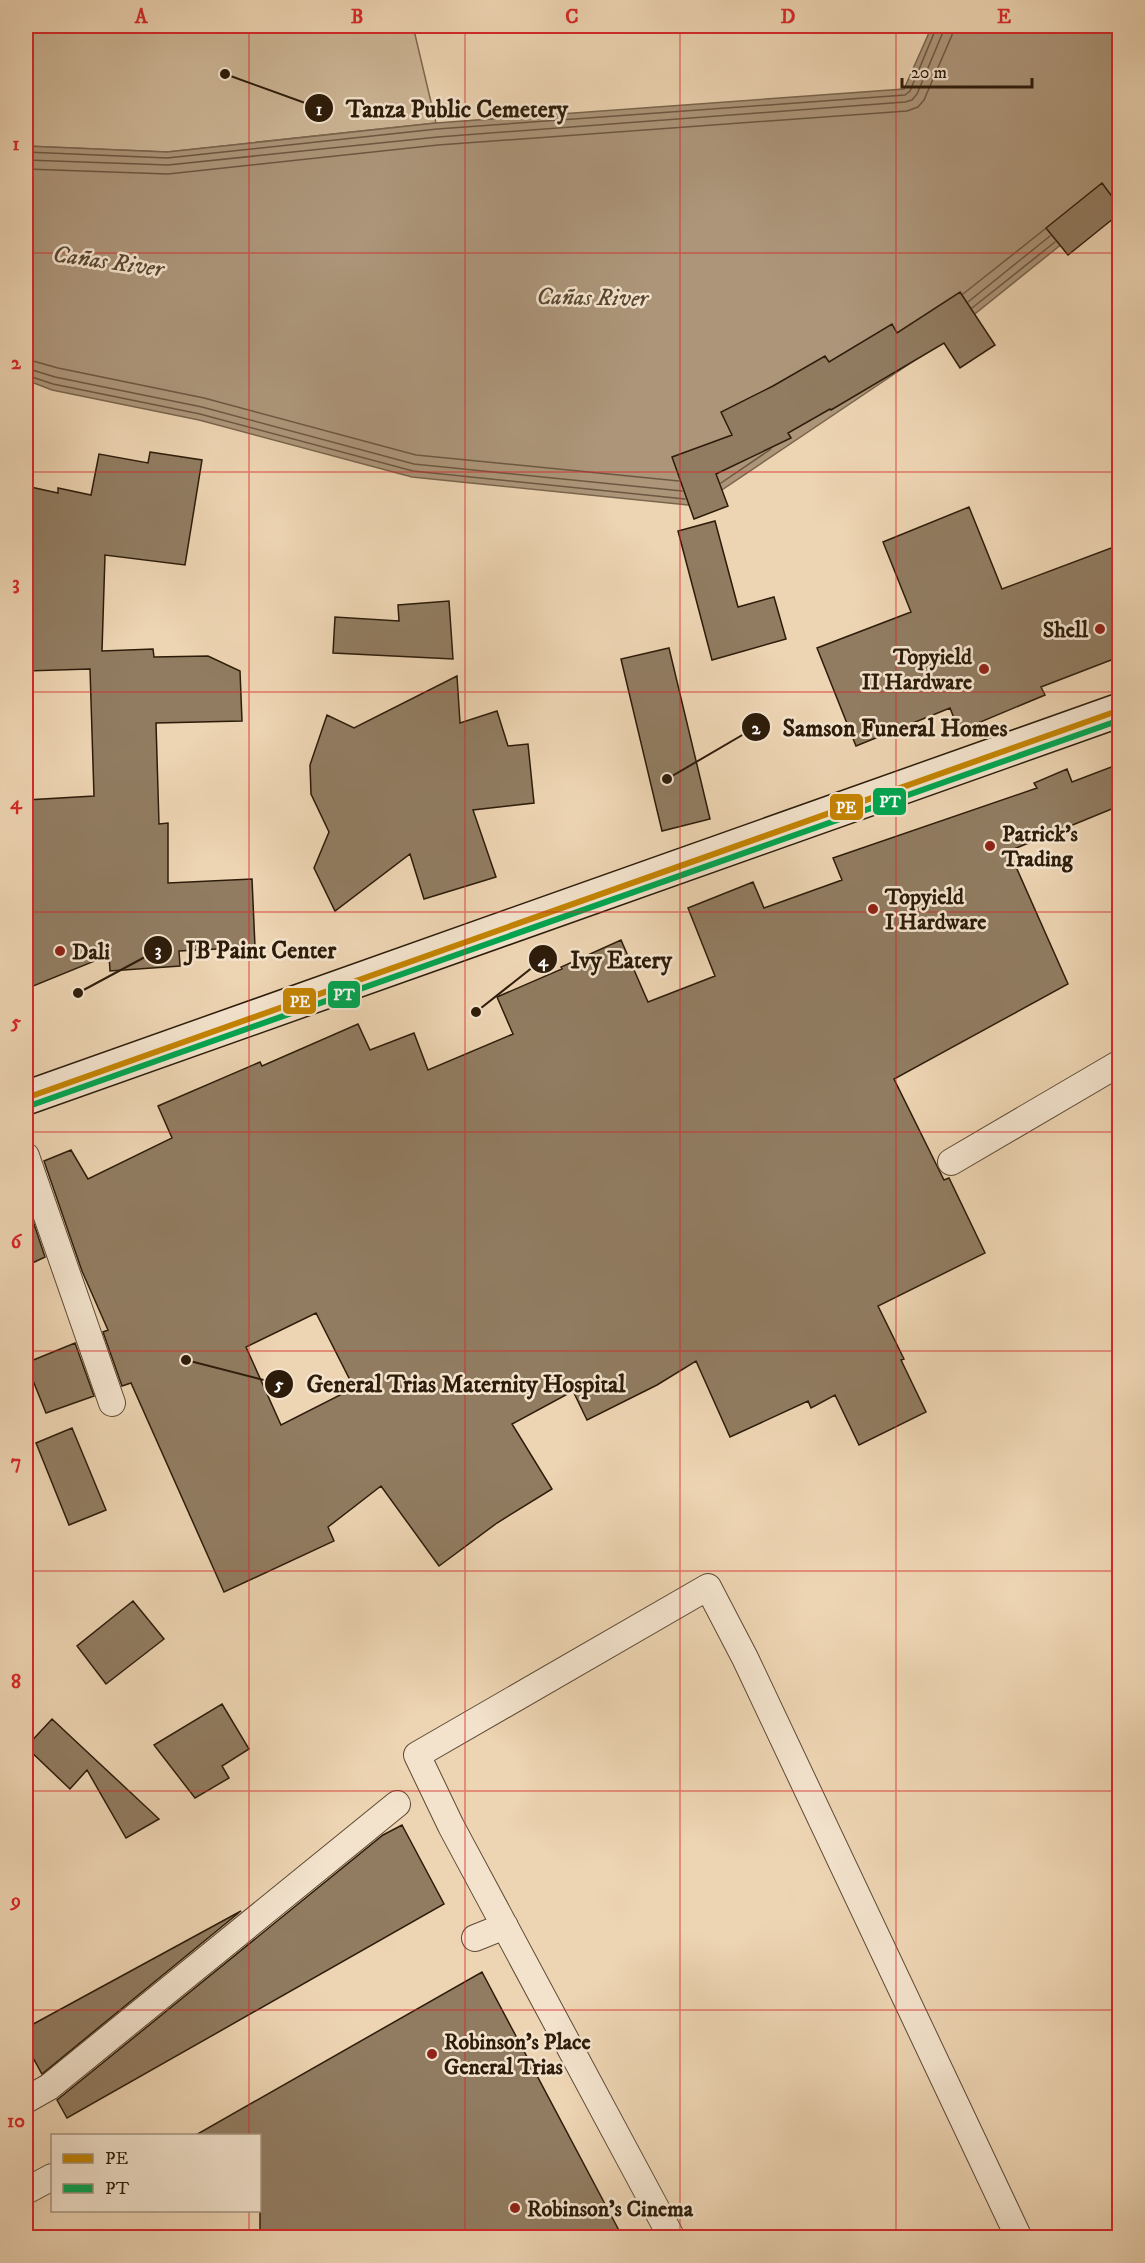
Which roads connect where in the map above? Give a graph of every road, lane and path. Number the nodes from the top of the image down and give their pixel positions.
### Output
1 (1119, 710) edge
2 (1119, 1063) edge
3 (26, 1098) edge
4 (26, 1156) edge
5 (951, 1162) dead end
6 (112, 1403) dead end
7 (397, 1804) dead end
8 (505, 1926) junction
9 (475, 1938) dead end
10 (26, 2100) edge
11 (51, 2178) edge
12 (26, 2191) edge
13 (672, 2238) edge
14 (1019, 2238) edge

1 - 3 main road
2 - 5 lane
4 - 6 lane
7 - 10 lane
8 - 9 lane
8 - 13 lane
8 - 14 lane
11 - 12 lane

